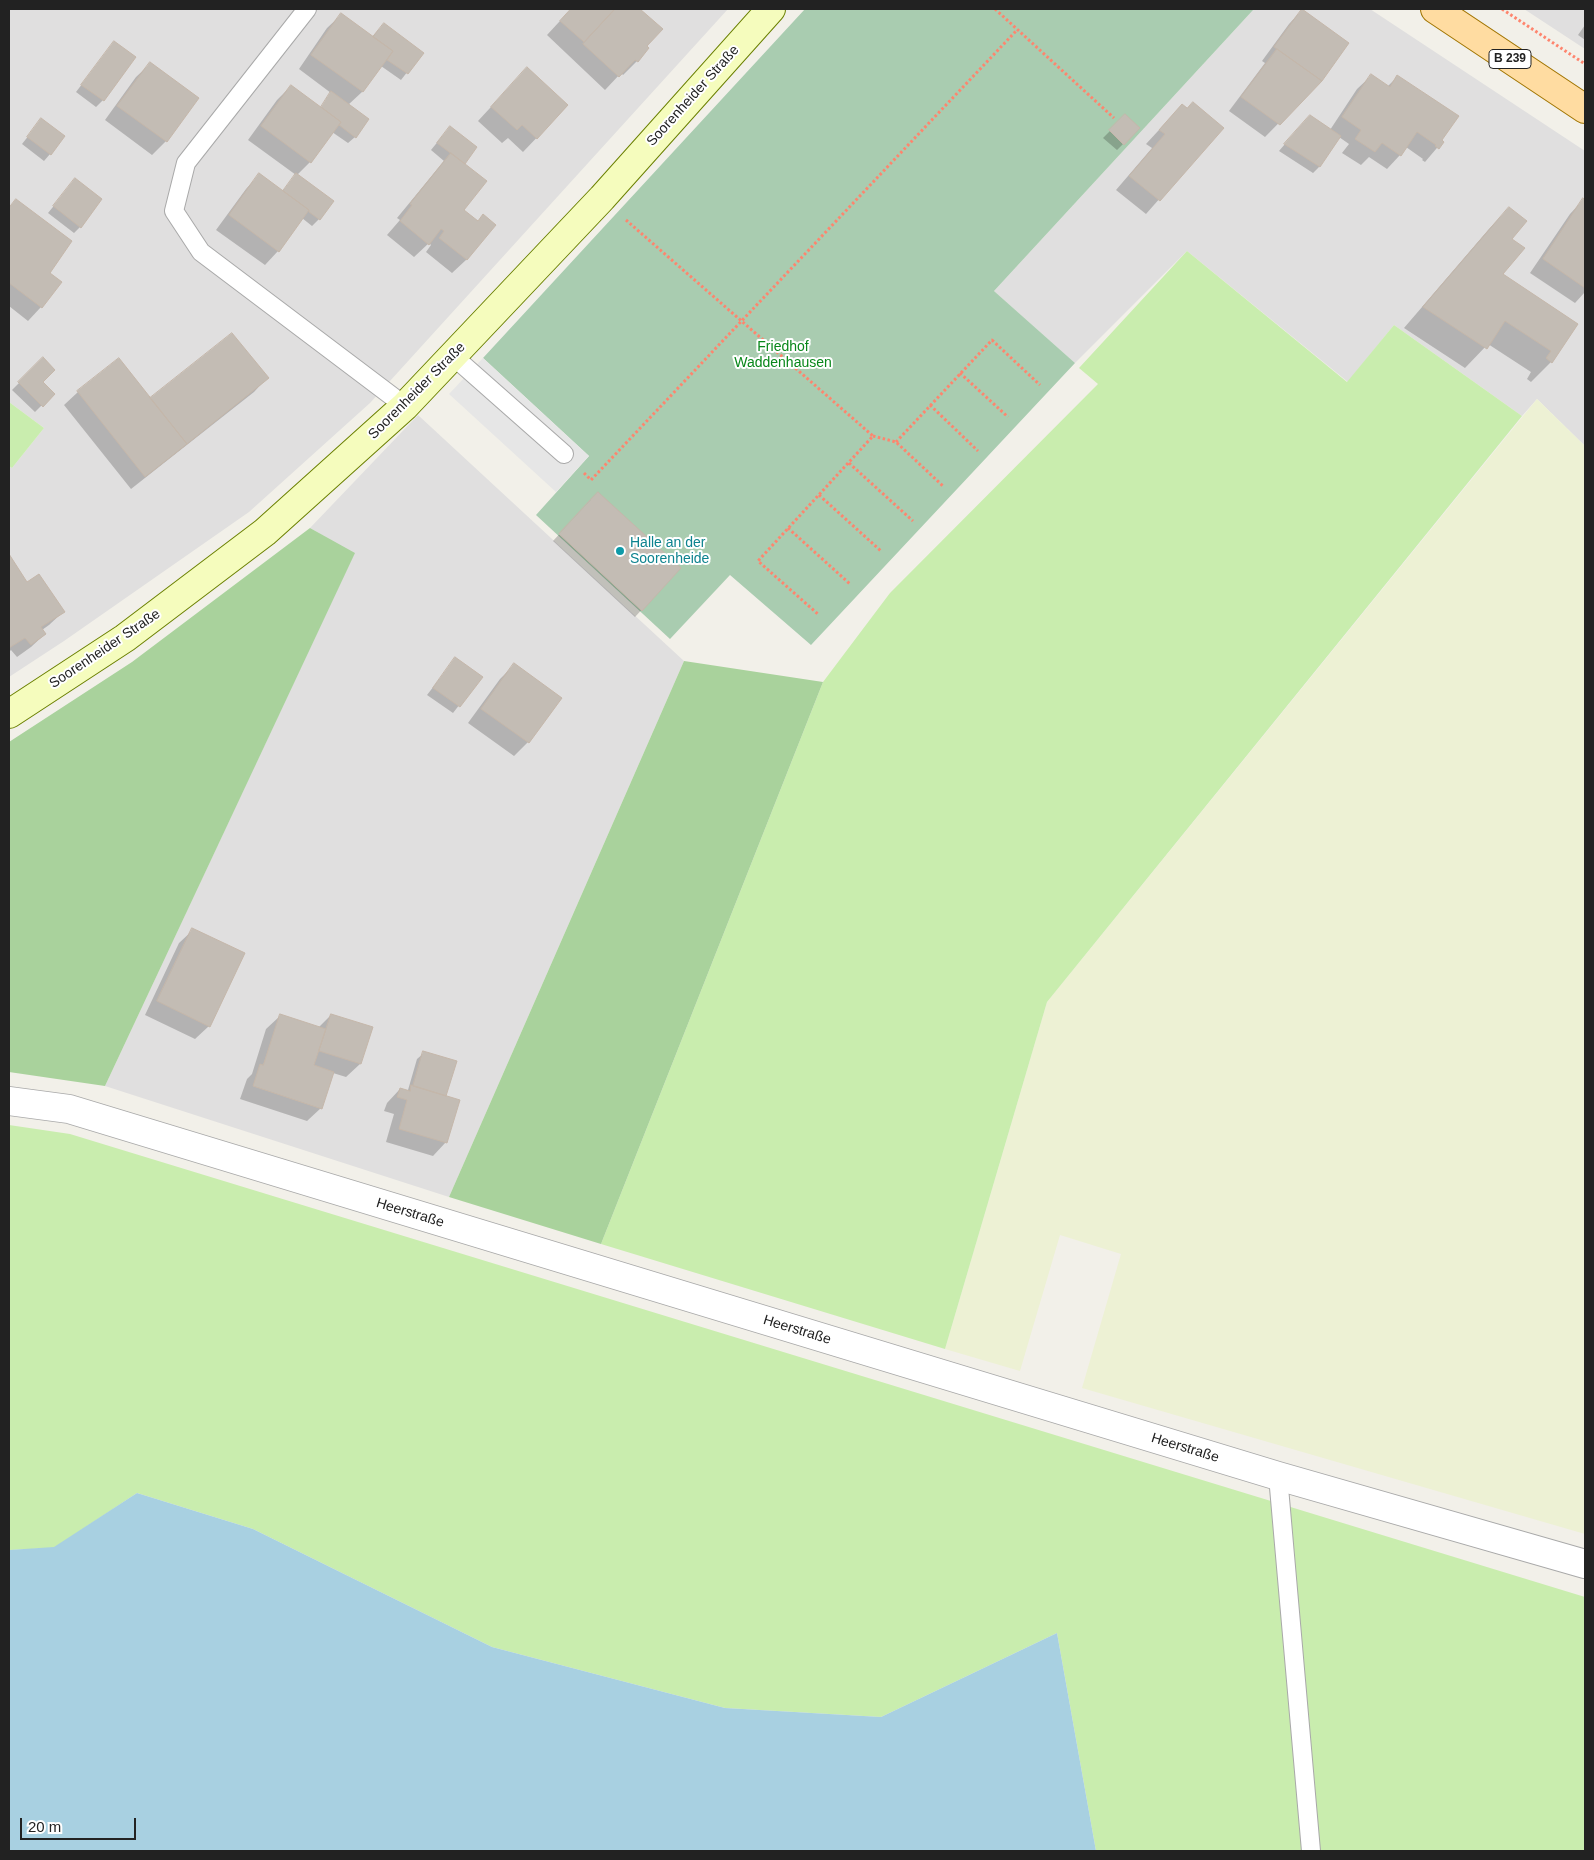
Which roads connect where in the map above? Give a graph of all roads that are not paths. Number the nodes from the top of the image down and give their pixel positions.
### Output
1 (307, 9) edge
2 (771, 9) edge
3 (1434, 9) edge
4 (1585, 108) edge
5 (453, 356) junction
6 (405, 406) junction
7 (564, 454) road end
8 (9, 714) edge
9 (9, 1101) edge
10 (1278, 1476) junction
11 (1585, 1564) edge
12 (1311, 1851) edge

1 - 6 lane
2 - 5 main road, Soorenheider Straße
3 - 4 main road, B 239
5 - 6 main road, Soorenheider Straße
5 - 7 lane
6 - 8 main road, Soorenheider Straße
9 - 10 street, Heerstraße
10 - 11 street, Heerstraße
10 - 12 lane

